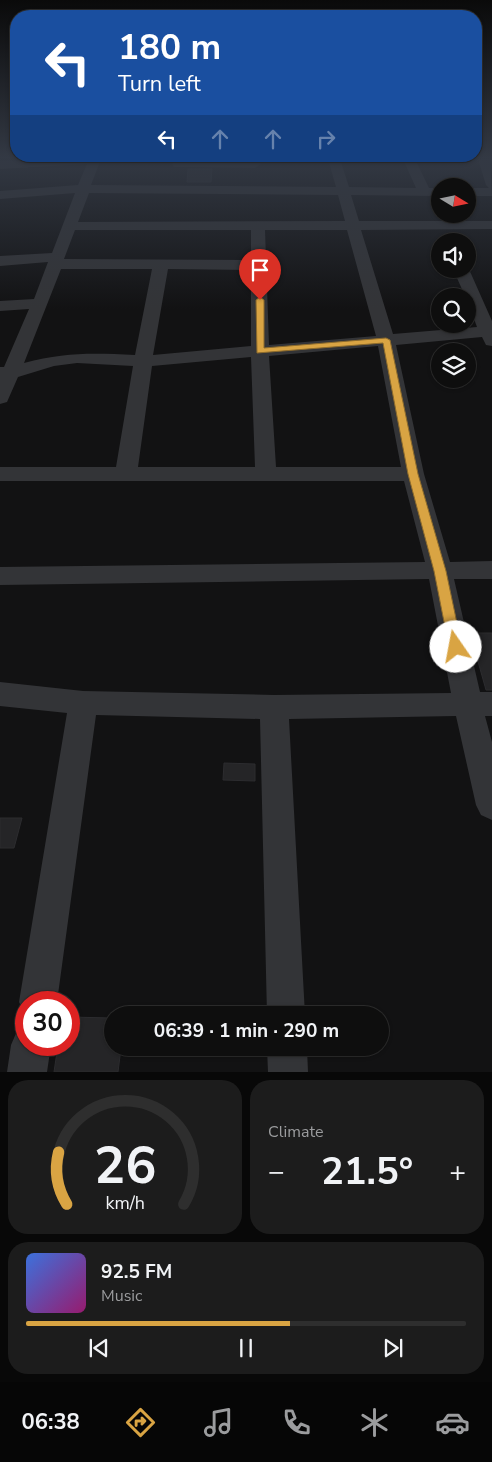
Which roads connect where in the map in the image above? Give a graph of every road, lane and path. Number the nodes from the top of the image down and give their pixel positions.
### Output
1 (76, 209) edge
2 (170, 209) edge
3 (348, 209) edge
4 (70, 226) junction
5 (166, 226) junction
6 (258, 226) junction
7 (353, 226) junction
8 (443, 226) junction
9 (492, 226) edge
10 (446, 233) edge
11 (56, 260) junction
12 (0, 261) edge
13 (161, 264) junction
14 (260, 265) junction
15 (466, 278) edge
16 (40, 303) junction
17 (0, 306) edge
18 (491, 335) edge
19 (386, 340) junction
20 (260, 351) junction
21 (143, 361) junction
22 (5, 373) edge
23 (0, 398) edge
24 (0, 474) edge
25 (413, 474) junction
26 (126, 475) junction
27 (266, 475) junction
28 (492, 570) edge
29 (440, 571) junction
30 (0, 576) edge
31 (0, 694) edge
32 (83, 703) junction
33 (480, 704) edge
34 (274, 707) junction
35 (492, 805) edge
36 (40, 991) edge
37 (286, 1006) edge
38 (29, 1056) edge
39 (287, 1056) edge
40 (27, 1072) edge
41 (288, 1072) edge

1 - 4 street
2 - 5 street
3 - 7 street
4 - 5 street
4 - 11 street
5 - 6 street
6 - 7 street
6 - 14 street
7 - 8 street
7 - 19 street
8 - 9 street
8 - 10 street
11 - 12 street
11 - 13 street
11 - 16 street
13 - 14 street
13 - 21 street
14 - 20 street
15 - 18 street
16 - 17 street
16 - 22 street
18 - 19 street
19 - 20 street
19 - 25 street
20 - 21 street
20 - 27 street
21 - 22 street
21 - 26 street
22 - 23 street
24 - 26 street
25 - 27 street
25 - 29 street
26 - 27 street
28 - 29 street
29 - 30 street
29 - 33 street
31 - 32 street
32 - 34 street
32 - 36 street
33 - 34 street
33 - 35 street
34 - 37 street
38 - 40 street
39 - 41 street

